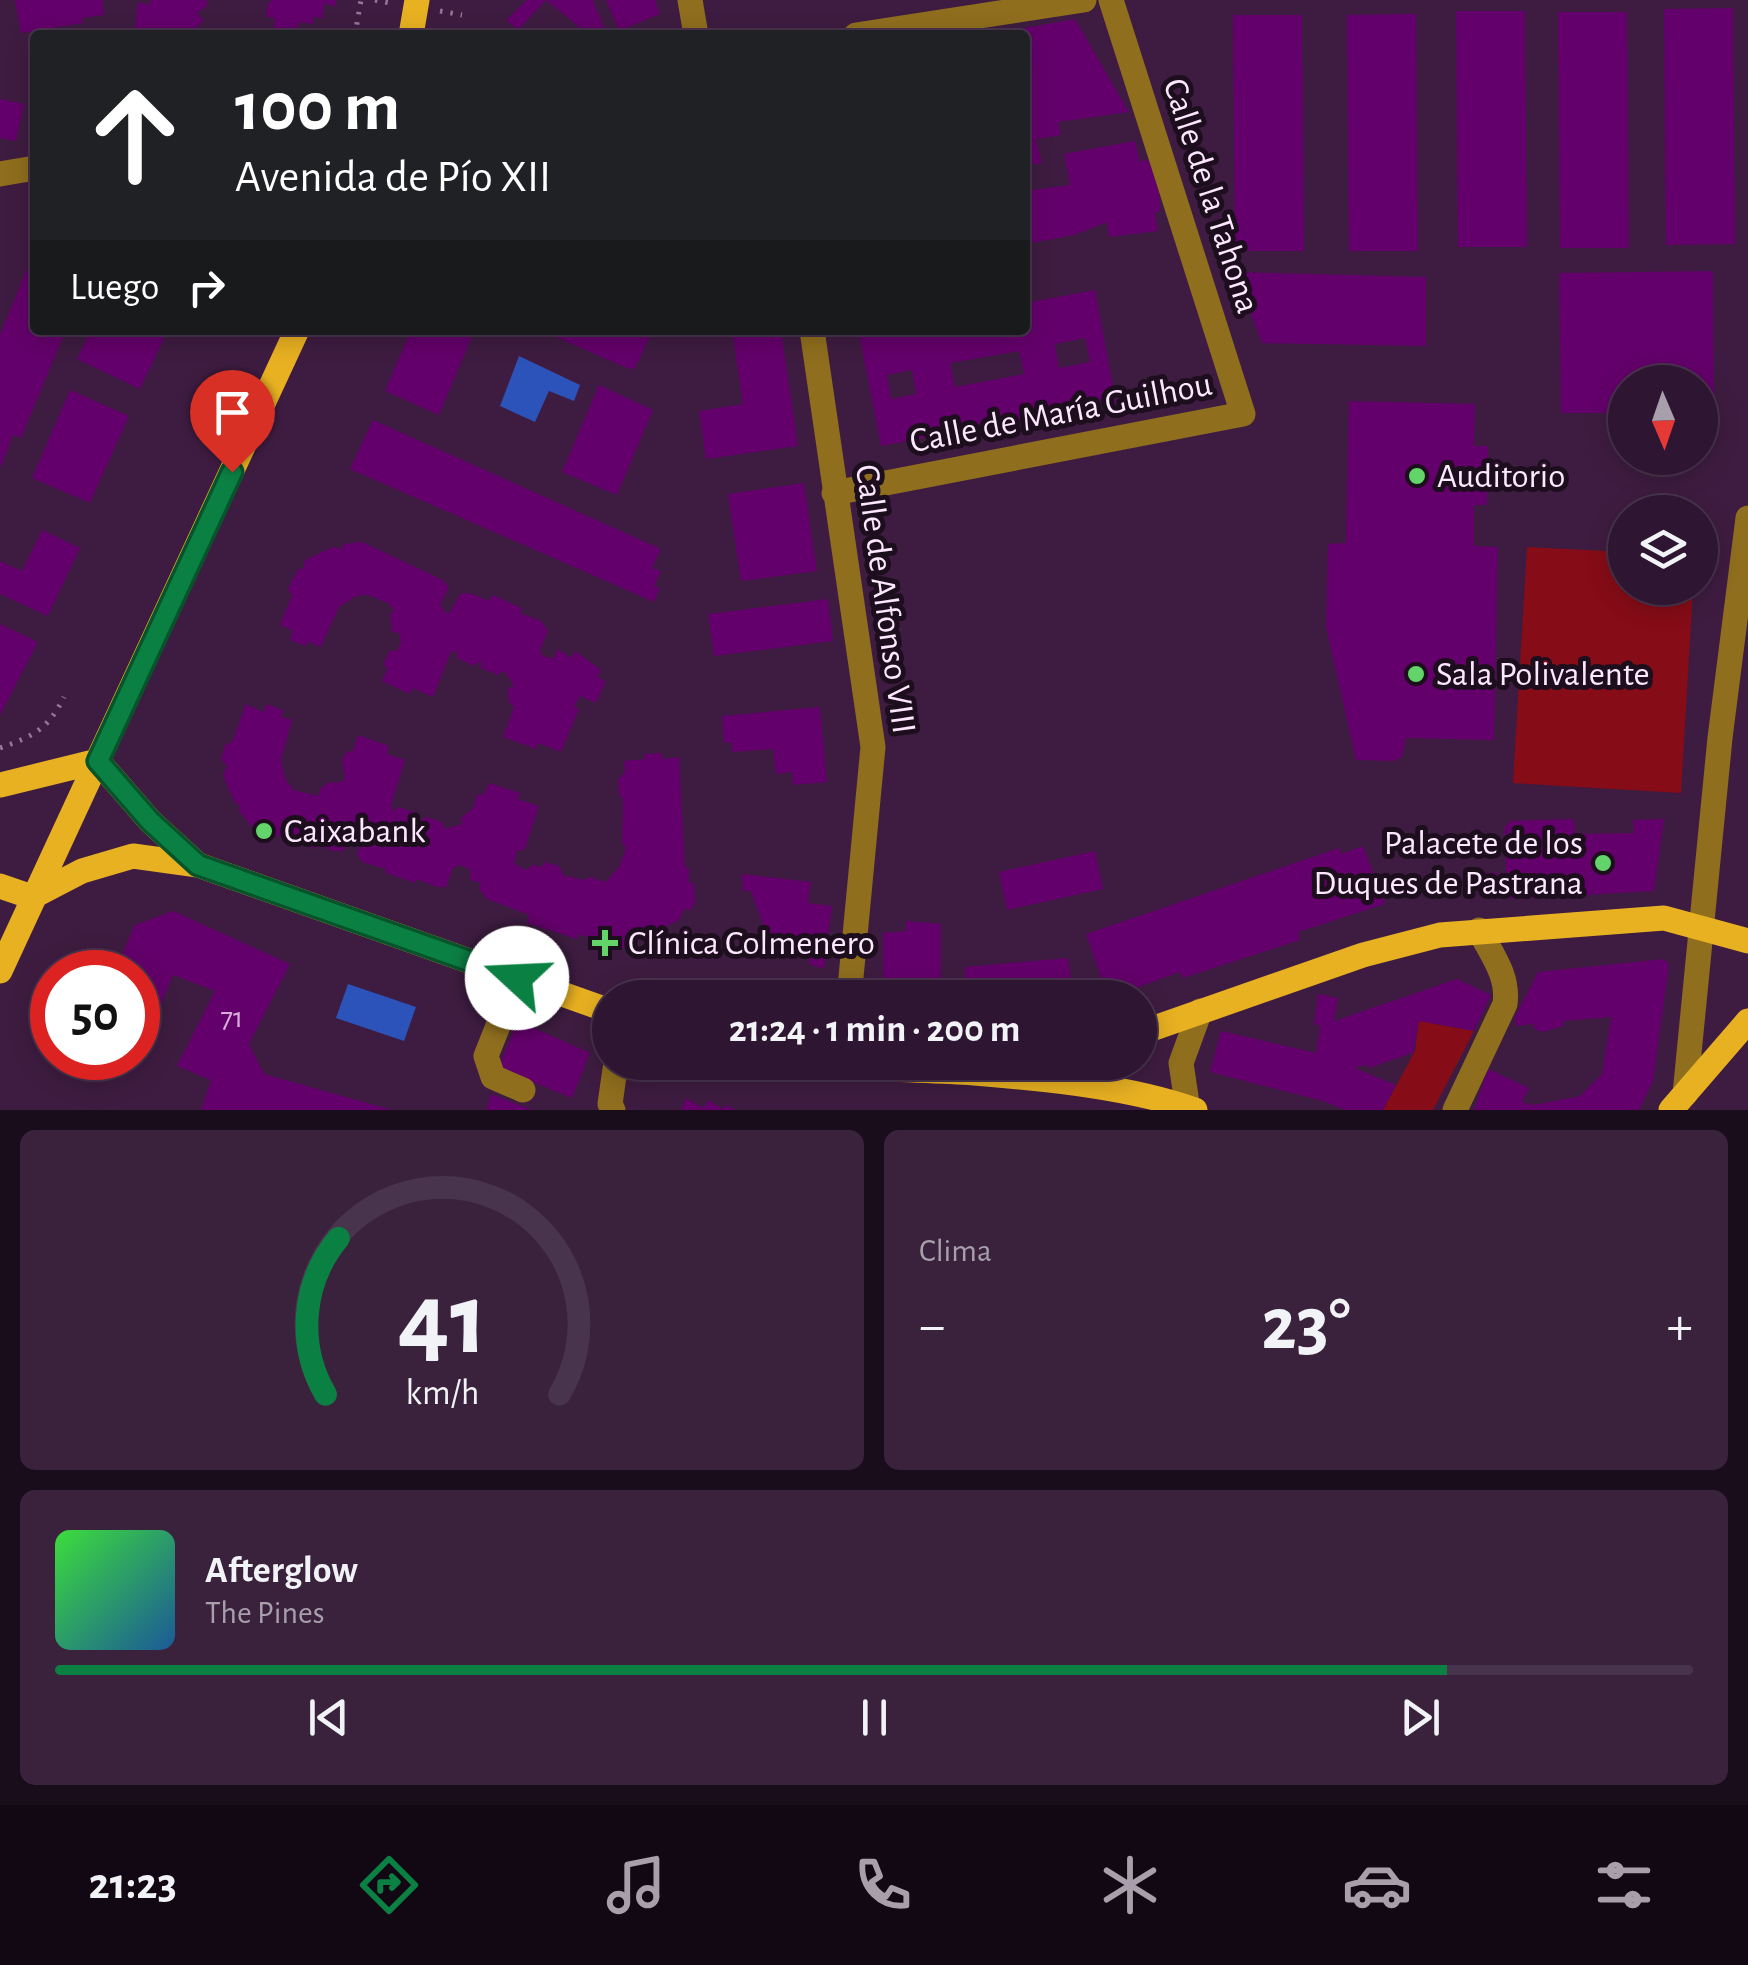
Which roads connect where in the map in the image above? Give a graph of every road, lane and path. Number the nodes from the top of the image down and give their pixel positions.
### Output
1 (361, 0) edge
2 (417, 0) edge
3 (690, 0) edge
4 (1084, 0) edge
5 (1111, 0) edge
6 (356, 30) edge
7 (412, 30) edge
8 (695, 30) edge
9 (889, 30) edge
10 (30, 169) edge
11 (0, 174) edge
12 (296, 335) edge
13 (813, 335) edge
14 (1243, 414) joint
15 (834, 493) junction
16 (1748, 518) edge
17 (1740, 641) edge
18 (64, 697) dead end
19 (0, 748) edge
20 (98, 761) junction
21 (0, 785) edge
22 (150, 821) junction
23 (133, 856) junction
24 (198, 865) junction
25 (0, 886) edge
26 (32, 897) junction
27 (1700, 926) junction
28 (1480, 930) junction
29 (1748, 941) edge
30 (0, 971) edge
31 (517, 978) junction
32 (851, 980) edge
33 (592, 1004) edge
34 (1200, 1011) junction
35 (1748, 1021) edge
36 (1157, 1027) edge
37 (614, 1080) edge
38 (1031, 1080) edge
39 (523, 1090) dead end
40 (1678, 1102) edge
41 (1190, 1109) edge
42 (612, 1110) edge
43 (1455, 1110) edge

1 - 6 path
2 - 7 main road
3 - 8 street
4 - 9 street
5 - 14 street, Calle de la Tahona
10 - 11 street
12 - 20 main road
13 - 15 street, Calle de Alfonso VIII
14 - 15 street, Calle de María Guilhou
15 - 32 street, Calle de Alfonso VIII
16 - 17 street
17 - 27 street
18 - 19 path
20 - 21 main road
20 - 22 main road
20 - 26 main road
22 - 23 main road
22 - 24 main road
23 - 24 main road
23 - 26 main road
24 - 31 main road
25 - 26 main road
26 - 30 main road
27 - 28 main road
27 - 29 main road
27 - 40 street
28 - 34 main road
28 - 43 street
31 - 33 main road
31 - 39 street
34 - 36 main road
34 - 41 street
35 - 40 main road
37 - 42 street
38 - 41 main road

